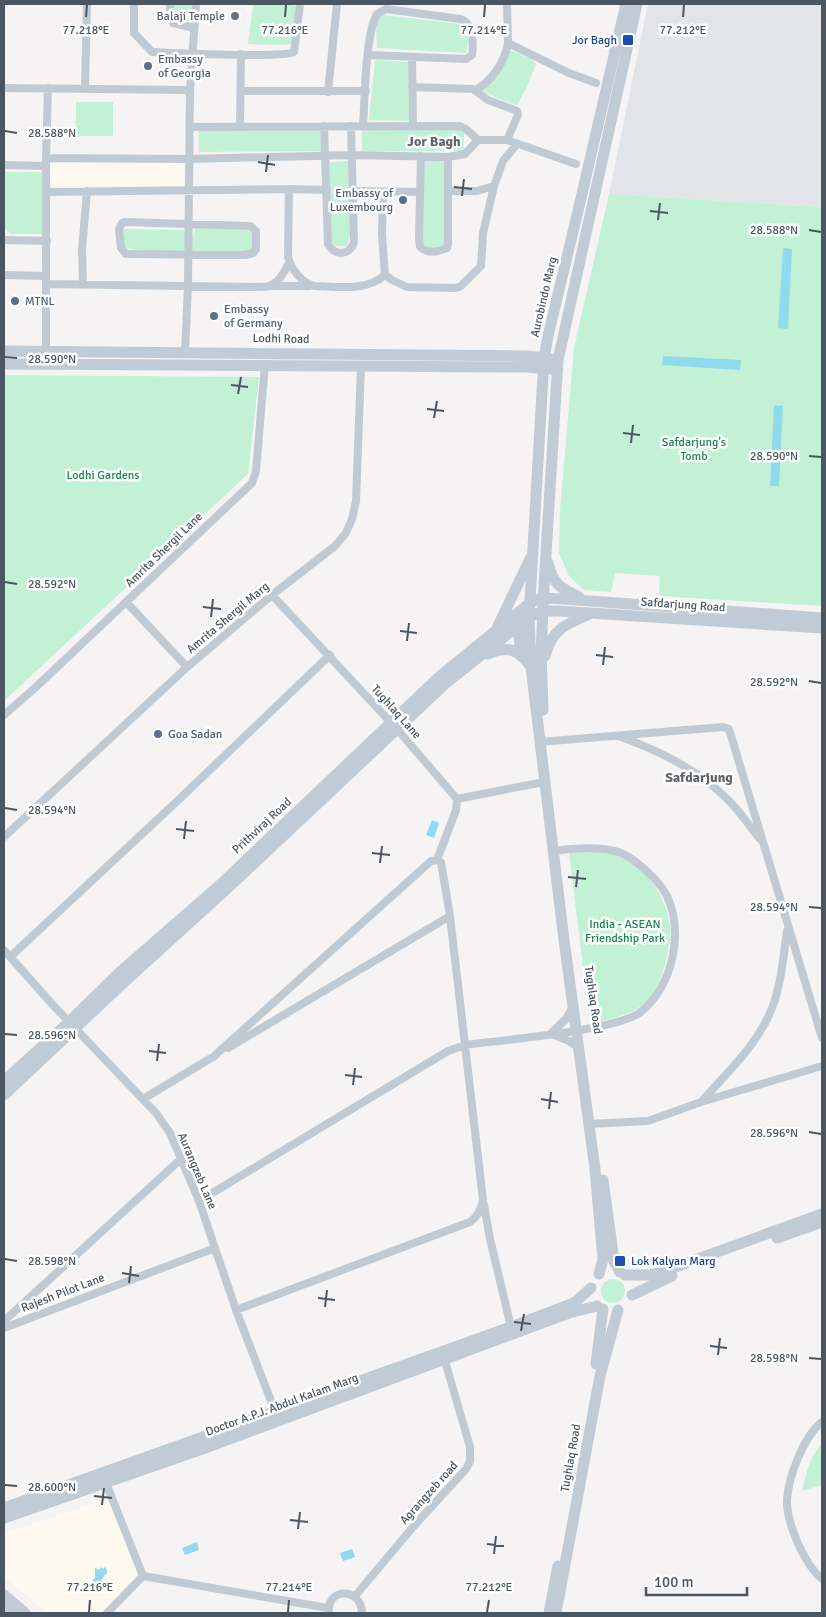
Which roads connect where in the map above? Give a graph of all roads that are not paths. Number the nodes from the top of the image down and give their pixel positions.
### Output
1 (87, 4) edge
2 (134, 4) edge
3 (170, 4) edge
4 (196, 4) edge
5 (300, 4) edge
6 (337, 4) edge
7 (422, 4) edge
8 (507, 4) edge
9 (627, 8) edge
10 (649, 8) dead end
11 (421, 14) junction
12 (194, 28) junction
13 (508, 43) junction
14 (192, 53) junction
15 (241, 54) junction
16 (369, 55) junction
17 (412, 57) junction
18 (596, 83) dead end
19 (412, 87) junction
20 (4, 88) edge
21 (48, 88) junction
22 (85, 88) junction
23 (190, 90) junction
24 (476, 90) junction
25 (241, 91) junction
26 (328, 92) junction
27 (366, 92) junction
28 (190, 126) junction
29 (240, 126) junction
30 (324, 126) junction
31 (351, 126) junction
32 (363, 126) junction
33 (414, 126) junction
34 (478, 140) junction
35 (507, 140) junction
36 (517, 144) junction
37 (351, 155) junction
38 (325, 156) junction
39 (421, 156) junction
40 (448, 157) junction
41 (189, 159) junction
42 (46, 162) junction
43 (576, 164) dead end
44 (4, 165) edge
45 (494, 186) junction
46 (289, 189) junction
47 (188, 190) junction
48 (326, 190) junction
49 (352, 191) junction
50 (448, 191) junction
51 (47, 192) junction
52 (86, 192) junction
53 (383, 192) junction
54 (420, 192) junction
55 (566, 209) dead end
56 (578, 211) junction
57 (189, 225) junction
58 (4, 240) edge
59 (46, 241) junction
60 (188, 255) junction
61 (289, 264) junction
62 (4, 275) edge
63 (386, 275) junction
64 (46, 280) junction
65 (83, 284) junction
66 (188, 286) junction
67 (271, 286) junction
68 (312, 286) junction
69 (4, 351) edge
70 (46, 351) junction
71 (185, 352) junction
72 (544, 363) junction
73 (4, 364) edge
74 (265, 364) junction
75 (557, 365) junction
76 (361, 366) junction
77 (532, 552) junction
78 (546, 557) junction
79 (272, 595) junction
80 (544, 598) junction
81 (587, 600) junction
82 (126, 602) junction
83 (531, 602) junction
84 (543, 611) junction
85 (656, 611) junction
86 (592, 613) junction
87 (529, 617) junction
88 (822, 618) edge
89 (518, 626) junction
90 (822, 628) edge
91 (496, 629) junction
92 (330, 655) junction
93 (521, 656) junction
94 (480, 657) junction
95 (187, 667) junction
96 (536, 667) junction
97 (4, 715) edge
98 (395, 726) junction
99 (618, 736) junction
100 (542, 741) junction
101 (544, 782) junction
102 (457, 799) junction
103 (4, 838) edge
104 (763, 842) junction
105 (556, 851) junction
106 (438, 860) junction
107 (450, 916) junction
108 (788, 926) junction
109 (4, 950) edge
110 (10, 957) junction
111 (573, 1007) junction
112 (72, 1026) junction
113 (580, 1029) junction
114 (550, 1034) junction
115 (822, 1038) edge
116 (465, 1045) junction
117 (579, 1048) junction
118 (213, 1057) junction
119 (822, 1066) edge
120 (4, 1081) edge
121 (4, 1095) edge
122 (143, 1099) junction
123 (701, 1102) junction
124 (593, 1124) junction
125 (181, 1159) junction
126 (483, 1200) junction
127 (199, 1201) junction
128 (822, 1214) edge
129 (822, 1222) edge
130 (215, 1248) junction
131 (599, 1274) junction
132 (622, 1274) junction
133 (591, 1288) junction
134 (632, 1295) junction
135 (600, 1308) junction
136 (236, 1310) junction
137 (568, 1310) junction
138 (618, 1310) junction
139 (4, 1322) edge
140 (511, 1327) junction
141 (4, 1328) edge
142 (445, 1361) junction
143 (277, 1416) junction
144 (822, 1422) edge
145 (106, 1483) junction
146 (4, 1508) edge
147 (4, 1518) edge
148 (143, 1576) junction
149 (822, 1579) edge
150 (4, 1596) edge
151 (355, 1596) junction
152 (4, 1606) edge
153 (328, 1610) edge
154 (12, 1613) edge
155 (25, 1613) edge
156 (107, 1613) edge
157 (362, 1613) edge
158 (549, 1613) edge
159 (556, 1613) edge

1 - 22 street
2 - 14 street
3 - 12 street
4 - 12 street
5 - 15 street
6 - 26 street
7 - 11 street
8 - 13 street
9 - 10 main road
9 - 56 main road, Aurobindo Marg
9 - 75 main road
11 - 16 street
11 - 17 street
12 - 14 street
13 - 18 street
13 - 24 street
14 - 15 street
14 - 23 street
15 - 25 street
16 - 17 street
16 - 27 street
17 - 19 street
19 - 24 street
19 - 33 street
20 - 21 street
21 - 22 street
21 - 42 street
22 - 23 street
23 - 28 street
24 - 35 street
25 - 26 street
25 - 29 street
26 - 27 street
27 - 32 street
28 - 29 street
28 - 41 street
29 - 30 street
30 - 31 street
30 - 38 street
31 - 32 street
31 - 37 street
32 - 33 street
33 - 34 street
34 - 35 street
34 - 40 street
35 - 36 street
36 - 43 street
36 - 45 street
37 - 38 street
37 - 39 street
37 - 49 street
38 - 41 street
38 - 48 street
39 - 40 street
39 - 54 street
40 - 50 street
41 - 42 street
41 - 47 street
42 - 44 street
42 - 51 street
45 - 50 street
45 - 63 street
46 - 47 street
46 - 48 street
46 - 61 street
47 - 52 street
47 - 57 street
48 - 49 street
49 - 53 street
50 - 54 street
51 - 52 street
51 - 59 street
52 - 65 street
53 - 54 street
53 - 63 street
55 - 56 main road
56 - 72 main road, Aurobindo Marg
57 - 60 street
57 - 60 street
57 - 60 street
58 - 59 street
59 - 64 street
60 - 66 street
61 - 67 street
61 - 68 street
62 - 64 street
63 - 68 street
64 - 65 street
64 - 70 street
65 - 66 street
66 - 67 street
66 - 71 street
67 - 68 street
69 - 70 main road, Lodhi Road
70 - 71 main road, Lodhi Road
71 - 72 main road, Lodhi Road
72 - 75 main road, Lodhi Road
72 - 76 main road, Lodhi Road
72 - 77 main road, Aurobindo Marg
73 - 74 main road, Lodhi Road
74 - 76 main road, Lodhi Road
74 - 82 street, Amrita Shergil Lane
75 - 78 main road
76 - 79 street, Amrita Shergil Marg
77 - 83 main road, Aurobindo Marg
77 - 91 main road
78 - 80 main road
78 - 81 main road
79 - 92 street, Tughlaq Lane
79 - 95 street, Amrita Shergil Marg
80 - 81 main road, Safdarjung Road
80 - 83 main road, Prithviraj Road
80 - 84 main road, Tughlaq Road
81 - 85 main road, Safdarjung Road
82 - 95 street
82 - 97 street, Amrita Shergil Lane
83 - 87 main road, Aurobindo Marg
83 - 91 main road, Prithviraj Road
84 - 86 main road, Safdarjung Road
84 - 87 main road, Prithviraj Road
84 - 96 main road, Tughlaq Road
85 - 86 main road, Safdarjung Road
85 - 88 main road, Safdarjung Road
85 - 90 main road, Safdarjung Road
86 - 96 main road
87 - 89 main road, Prithviraj Road
87 - 96 main road, Tughlaq Road
89 - 93 main road
89 - 94 main road, Prithviraj Road
91 - 98 main road, Prithviraj Road
92 - 98 street, Tughlaq Lane
92 - 110 street
93 - 94 main road
93 - 96 main road
94 - 98 main road, Prithviraj Road
95 - 103 street, Amrita Shergil Marg
96 - 100 main road, Tughlaq Road
98 - 102 street, Tughlaq Lane
98 - 112 main road, Prithviraj Road
99 - 100 street
99 - 104 street
99 - 104 street
100 - 101 main road, Tughlaq Road
100 - 105 main road, Tughlaq Road
101 - 102 street
101 - 105 main road, Tughlaq Road
102 - 106 street
104 - 108 street
105 - 111 main road, Tughlaq Road
105 - 113 main road, Tughlaq Road
105 - 113 street
106 - 107 street
106 - 118 street
107 - 116 street
107 - 118 street
108 - 115 street
108 - 123 street
109 - 110 street, Aurangzeb Lane
110 - 112 street, Aurangzeb Lane
111 - 113 main road, Tughlaq Road
111 - 114 street
112 - 120 main road, Prithviraj Road
112 - 121 main road, Prithviraj Road
112 - 122 street, Aurangzeb Lane
113 - 114 street
113 - 117 main road, Tughlaq Road
113 - 124 main road, Tughlaq Road
114 - 116 street
114 - 117 street
116 - 126 street
116 - 127 street
117 - 124 main road, Tughlaq Road
118 - 122 street
119 - 123 street
122 - 125 street, Aurangzeb Lane
123 - 124 street
124 - 131 main road, Tughlaq Road
124 - 132 main road, Tughlaq Road
125 - 127 street, Aurangzeb Lane
125 - 139 street
126 - 136 street
126 - 140 street
127 - 130 street, Aurangzeb Lane
128 - 132 main road
129 - 134 main road
130 - 136 street, Aurangzeb Lane
130 - 141 street, Rajesh Pilot Lane
131 - 132 main road
131 - 133 main road
132 - 134 main road
133 - 135 main road
133 - 137 main road
134 - 138 main road
135 - 137 main road
135 - 138 main road
135 - 158 main road, Tughlaq Road
136 - 143 street, Aurangzeb Lane
137 - 140 main road, Doctor A.P.J. Abdul Kalam Marg
137 - 142 main road, Doctor A.P.J. Abdul Kalam Marg
138 - 159 main road, Tughlaq Road
140 - 143 main road, Doctor A.P.J. Abdul Kalam Marg
142 - 143 main road, Doctor A.P.J. Abdul Kalam Marg
142 - 151 street, Agrangzeb road
143 - 145 main road, Doctor A.P.J. Abdul Kalam Marg
143 - 146 main road, Doctor A.P.J. Abdul Kalam Marg
144 - 149 street
145 - 147 main road, Doctor A.P.J. Abdul Kalam Marg
145 - 148 street
148 - 153 street
148 - 156 street
150 - 155 main road
151 - 153 street
151 - 157 street
152 - 154 main road

